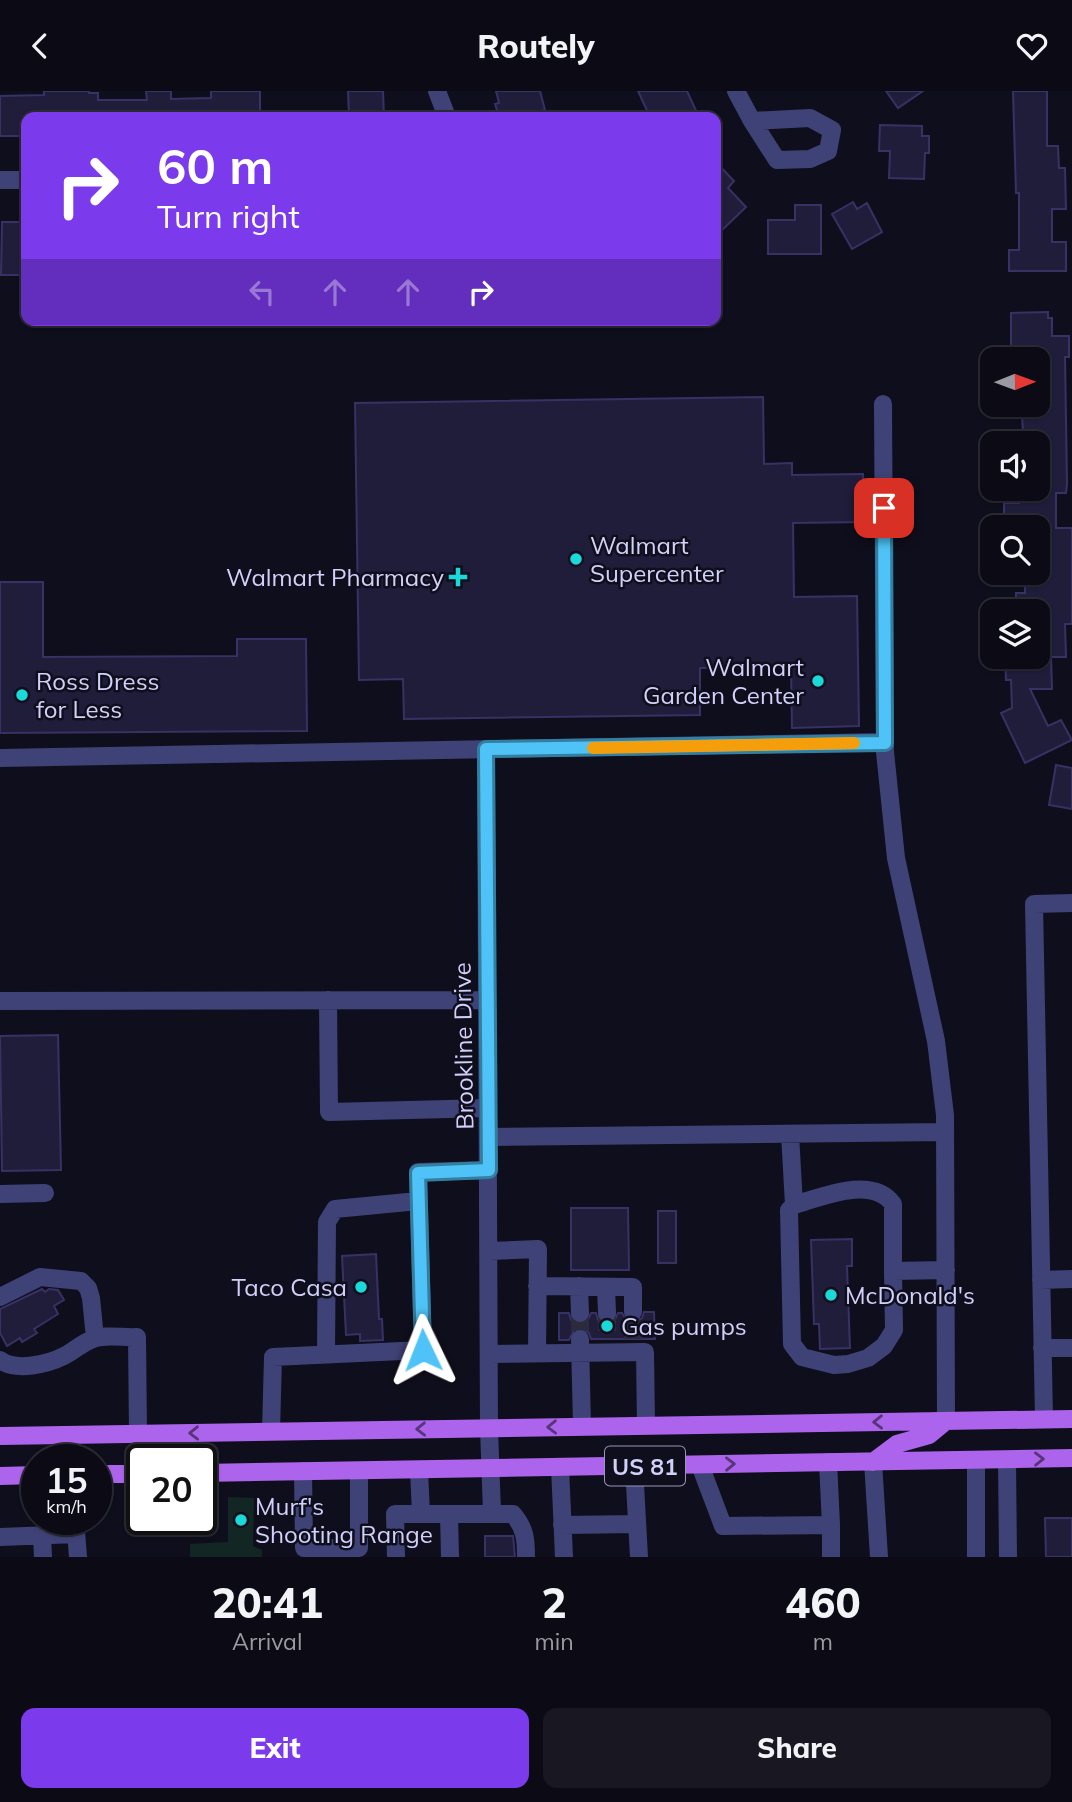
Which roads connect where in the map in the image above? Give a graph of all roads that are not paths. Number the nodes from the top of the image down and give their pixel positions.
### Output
1 (438, 91) edge
2 (736, 91) edge
3 (445, 112) edge
4 (752, 121) dead end
5 (0, 180) edge
6 (21, 180) edge
7 (883, 404) dead end
8 (885, 743) junction
9 (486, 749) junction
10 (0, 758) edge
11 (1072, 903) edge
12 (328, 1000) junction
13 (486, 1000) junction
14 (0, 1001) edge
15 (488, 1108) junction
16 (945, 1132) junction
17 (790, 1134) junction
18 (488, 1137) junction
19 (489, 1170) junction
20 (45, 1193) dead end
21 (0, 1194) edge
22 (418, 1201) junction
23 (794, 1205) junction
24 (489, 1251) junction
25 (946, 1270) junction
26 (893, 1271) junction
27 (1072, 1279) edge
28 (1041, 1280) junction
29 (537, 1286) junction
30 (579, 1286) junction
31 (606, 1287) junction
32 (0, 1297) edge
33 (580, 1313) tunnel mouth
34 (607, 1313) tunnel mouth
35 (633, 1313) tunnel mouth
36 (94, 1338) junction
37 (580, 1346) junction
38 (1042, 1348) junction
39 (1072, 1348) edge
40 (537, 1353) junction
41 (326, 1354) junction
42 (489, 1354) junction
43 (0, 1360) edge
44 (1044, 1419) junction
45 (1072, 1419) edge
46 (946, 1421) junction
47 (582, 1426) junction
48 (646, 1426) junction
49 (489, 1428) junction
50 (271, 1431) junction
51 (138, 1434) junction
52 (0, 1436) edge
53 (1072, 1458) edge
54 (1007, 1459) junction
55 (976, 1460) junction
56 (828, 1462) junction
57 (873, 1462) junction
58 (700, 1465) junction
59 (634, 1466) junction
60 (561, 1467) junction
61 (490, 1468) junction
62 (419, 1470) junction
63 (303, 1471) junction
64 (359, 1471) junction
65 (217, 1473) edge
66 (21, 1475) edge
67 (0, 1476) edge
68 (492, 1513) junction
69 (421, 1514) junction
70 (449, 1514) junction
71 (637, 1524) junction
72 (562, 1525) junction
73 (831, 1525) junction
74 (42, 1535) joint
75 (77, 1535) edge
76 (0, 1537) edge
77 (304, 1553) edge
78 (43, 1557) edge
79 (78, 1557) edge
80 (396, 1557) edge
81 (450, 1557) edge
82 (526, 1557) edge
83 (564, 1557) edge
84 (639, 1557) edge
85 (831, 1557) edge
86 (879, 1557) edge
87 (976, 1557) edge
88 (1008, 1557) edge

1 - 3 street
2 - 4 street
5 - 6 street
7 - 8 street
8 - 9 street
8 - 16 street
9 - 10 street
9 - 13 street, Brookline Drive
11 - 28 street
12 - 13 street
12 - 14 street
12 - 15 street
13 - 15 street, Brookline Drive
15 - 18 street, Brookline Drive
16 - 17 street
16 - 25 street
17 - 18 street
17 - 23 street
18 - 19 street, Brookline Drive
19 - 22 street
19 - 24 street, Brookline Drive
20 - 21 street
22 - 41 street
22 - 41 street
23 - 26 street
23 - 26 street
24 - 29 street
24 - 42 street, Brookline Drive
25 - 26 street
25 - 46 street
27 - 28 street
28 - 38 street
29 - 30 street
29 - 40 street
30 - 31 street
30 - 33 street
31 - 34 street
31 - 35 street
32 - 36 street
36 - 43 street
36 - 51 street
37 - 40 street
37 - 47 street
37 - 48 street
38 - 39 street
38 - 44 street
40 - 42 street
41 - 50 street
42 - 49 street, Brookline Drive
44 - 45 main road, US 81
44 - 46 main road, US 81
46 -> 48 main road, US 81
46 - 57 main road
47 - 48 main road, US 81
47 -> 49 main road, US 81
49 -> 50 main road, US 81
49 - 61 street, Brookline Drive
50 -> 51 main road, US 81
51 - 52 main road, US 81
54 -> 53 main road, US 81
54 - 55 main road, US 81
54 - 88 street
55 - 57 main road, US 81
55 - 87 street
56 - 57 main road, US 81
58 -> 56 main road, US 81
56 - 73 street
57 - 86 street
58 - 59 main road, US 81
58 - 73 street
59 - 60 main road, US 81
59 - 71 street
60 - 61 main road, US 81
60 - 72 street
61 - 62 main road, US 81
61 - 68 street, Brookline Drive
62 - 64 main road, US 81
62 - 69 street
63 - 64 main road, US 81
63 - 65 main road, US 81
63 - 77 street
64 - 77 street
66 - 67 main road
68 - 70 street
68 - 82 street
69 - 70 street
69 - 80 street
70 - 81 street
71 - 72 street
71 - 84 street
72 - 83 street
73 - 85 street
74 - 76 street
74 - 78 street
75 - 79 street

